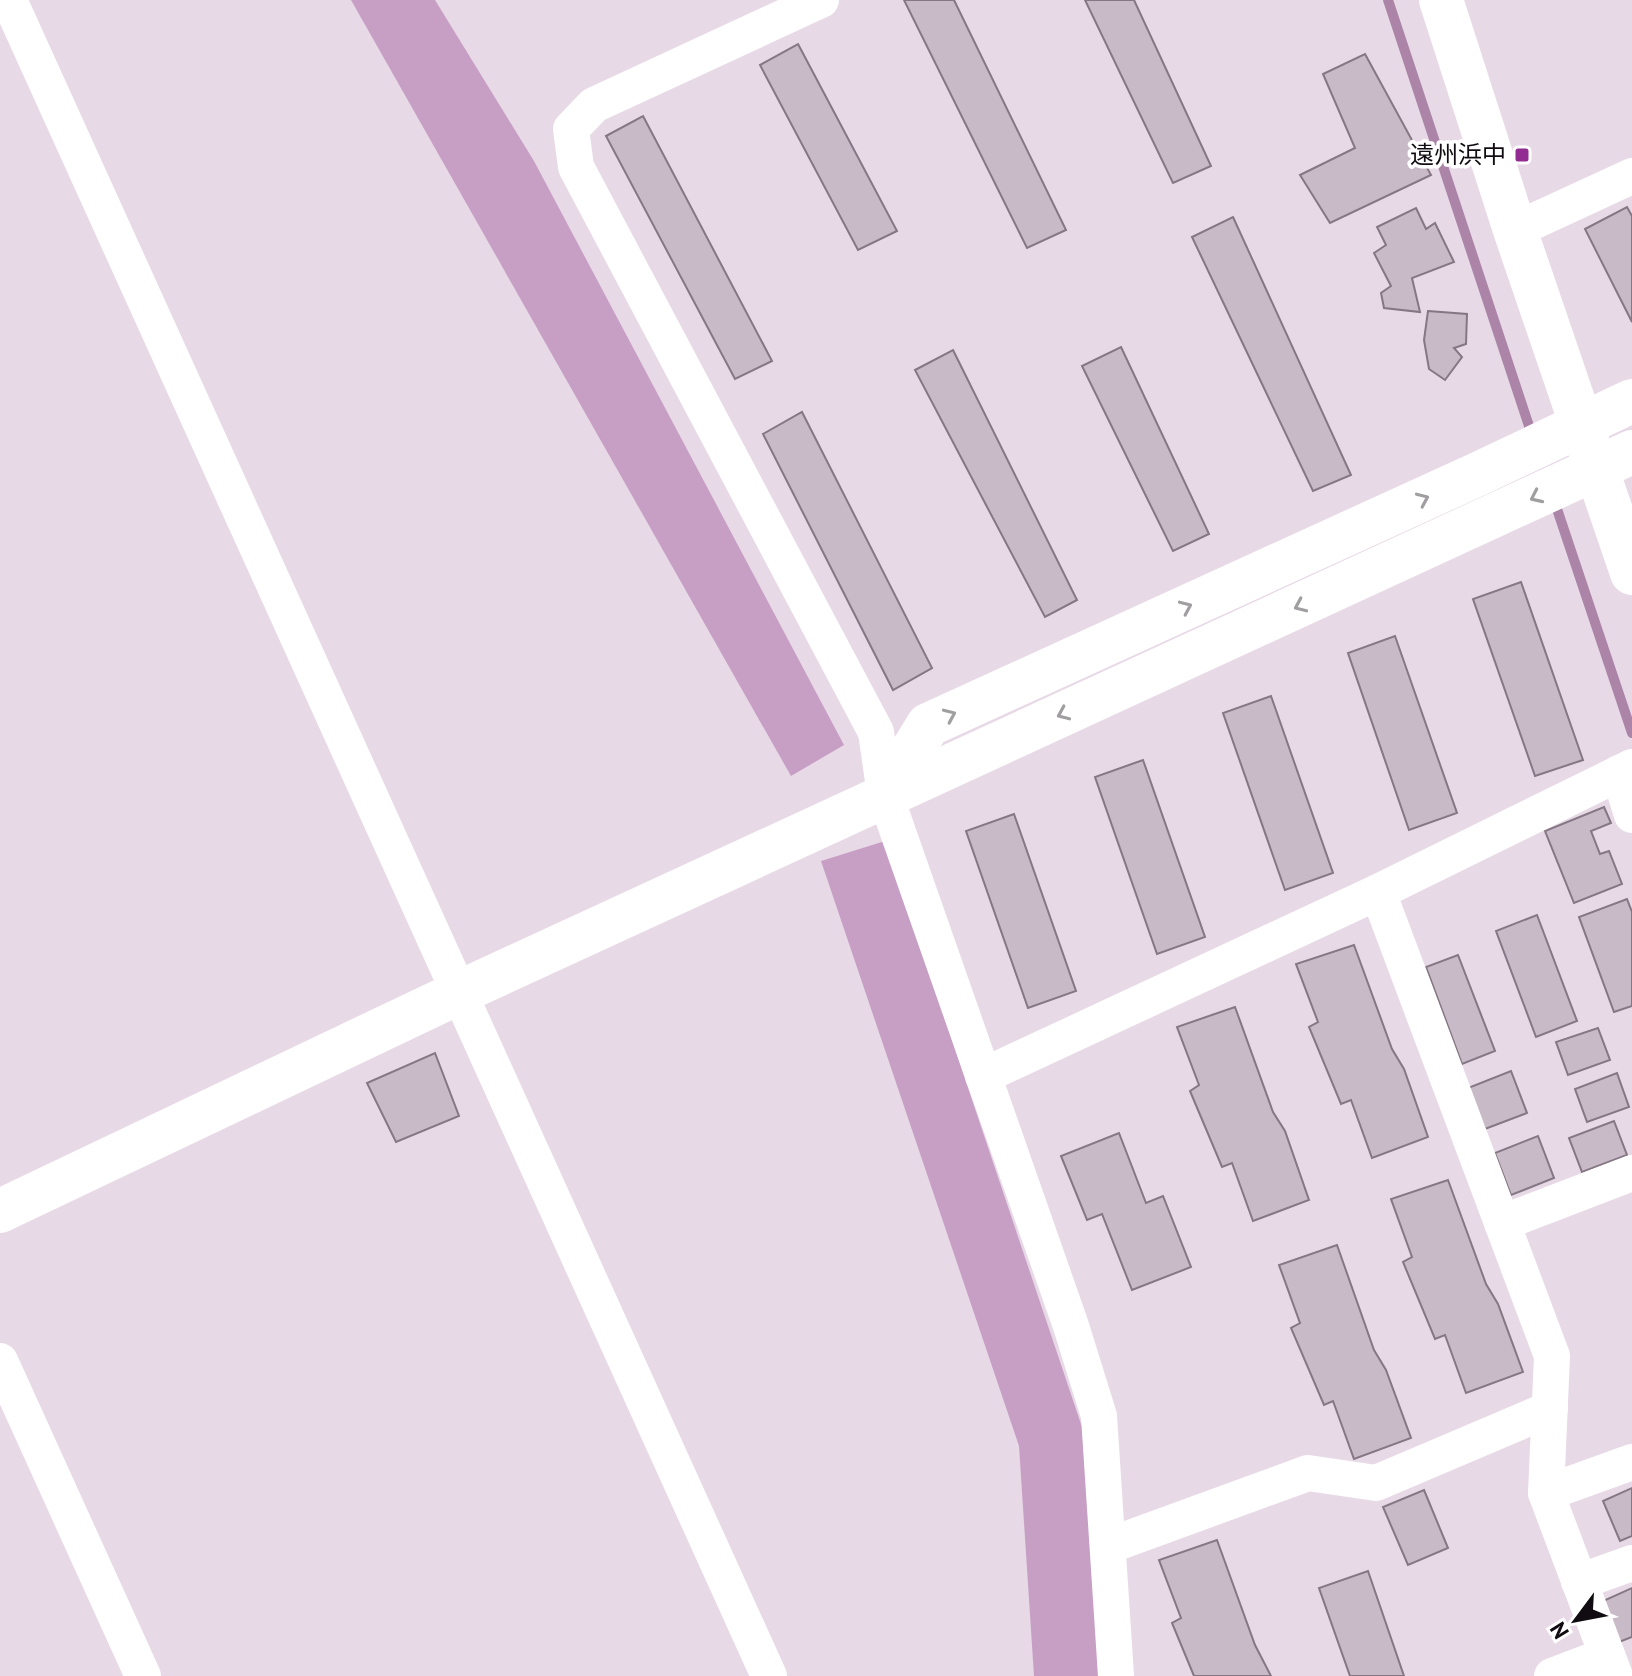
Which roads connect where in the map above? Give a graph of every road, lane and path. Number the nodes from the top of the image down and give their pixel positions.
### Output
1 (9, 0) edge
2 (821, 0) edge
3 (1441, 0) edge
4 (1632, 176) edge
5 (1515, 230) junction
6 (1632, 401) edge
7 (1581, 425) junction
8 (1614, 460) edge
9 (1632, 573) edge
10 (1625, 770) edge
11 (885, 795) junction
12 (1632, 815) edge
13 (1378, 892) junction
14 (460, 992) junction
15 (983, 1076) junction
16 (1632, 1173) edge
17 (0, 1211) edge
18 (1502, 1223) junction
19 (0, 1361) edge
20 (1550, 1409) junction
21 (1632, 1462) edge
22 (1546, 1493) junction
23 (1108, 1546) junction
24 (1632, 1563) edge
25 (1579, 1582) junction
26 (1611, 1665) edge
27 (143, 1676) edge
28 (769, 1676) edge
29 (1116, 1676) edge
30 (1552, 1676) edge

1 - 14 street
2 - 11 street
3 - 5 street
4 - 5 street
5 - 7 street
6 - 7 street
7 - 8 street
11 -> 7 street
8 - 9 street
8 -> 11 street
10 - 12 street
10 - 13 street
11 - 14 street
11 - 15 street
13 - 15 street
13 - 18 street
14 - 17 street
14 - 28 street
15 - 23 street
16 - 18 street
18 - 20 street
19 - 27 street
20 - 22 street
20 - 23 street
21 - 22 street
22 - 25 street
23 - 29 street
24 - 25 street
25 - 26 street
26 - 30 street

